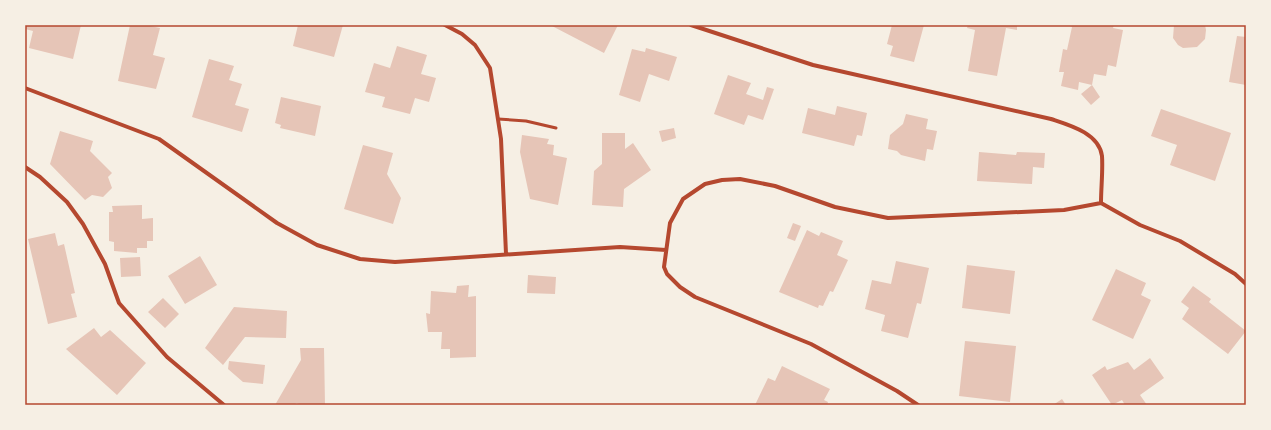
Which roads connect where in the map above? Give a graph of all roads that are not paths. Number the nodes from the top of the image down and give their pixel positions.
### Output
1 (446, 25) edge
2 (691, 25) edge
3 (25, 88) edge
4 (498, 119) junction
5 (556, 128) dead end
6 (25, 167) edge
7 (1100, 203) junction
8 (666, 250) junction
9 (506, 254) junction
10 (1246, 284) edge
11 (224, 405) edge
12 (918, 405) edge

1 - 4 street
2 - 7 street
3 - 9 street
4 - 5 lane
4 - 9 street
6 - 11 street
7 - 8 street
7 - 10 street
8 - 9 street
8 - 12 street

